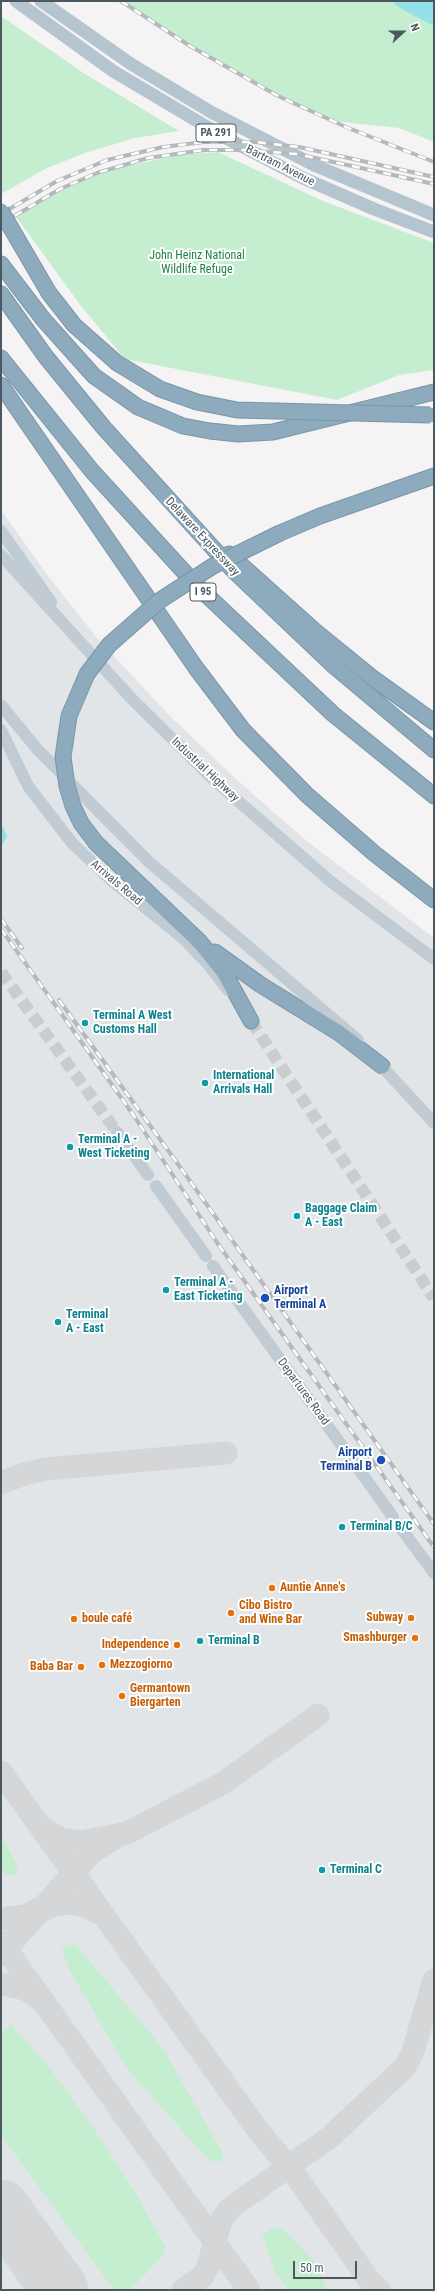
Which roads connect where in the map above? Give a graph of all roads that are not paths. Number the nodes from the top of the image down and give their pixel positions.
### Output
1 (16, 1) edge
2 (42, 1) edge
3 (1, 211) edge
4 (434, 215) edge
5 (434, 232) edge
6 (1, 264) edge
7 (1, 294) edge
8 (1, 358) edge
9 (1, 385) edge
10 (434, 392) edge
11 (432, 415) edge
12 (434, 476) edge
13 (434, 480) edge
14 (407, 486) junction
15 (166, 498) junction
16 (1, 531) edge
17 (1, 555) edge
18 (89, 652) junction
19 (1, 705) edge
20 (434, 722) edge
21 (1, 730) edge
22 (434, 750) edge
23 (434, 796) edge
24 (434, 900) edge
25 (193, 934) junction
26 (434, 959) edge
27 (251, 1021) joint
28 (382, 1066) junction
29 (434, 1123) edge
30 (117, 1132) tunnel mouth
31 (148, 1175) dead end
32 (156, 1186) dead end
33 (434, 1572) edge

1 - 5 main road, Bartram Avenue / PA 291
2 - 4 main road, Bartram Avenue / PA 291
3 - 11 highway, bridge
6 - 10 highway
7 - 15 highway, Delaware Expressway
8 - 23 highway, I 95
9 - 24 highway
12 - 14 highway
13 - 14 highway
14 - 25 highway, bridge
15 - 20 highway
15 - 22 highway, Delaware Expressway
16 - 18 street
17 - 18 street, Industrial Highway
18 - 26 street, Industrial Highway
19 - 28 street
21 - 27 street, Arrivals Road
25 - 27 highway
25 - 28 highway
28 - 29 street
30 - 31 street
32 - 33 street, Departures Road

